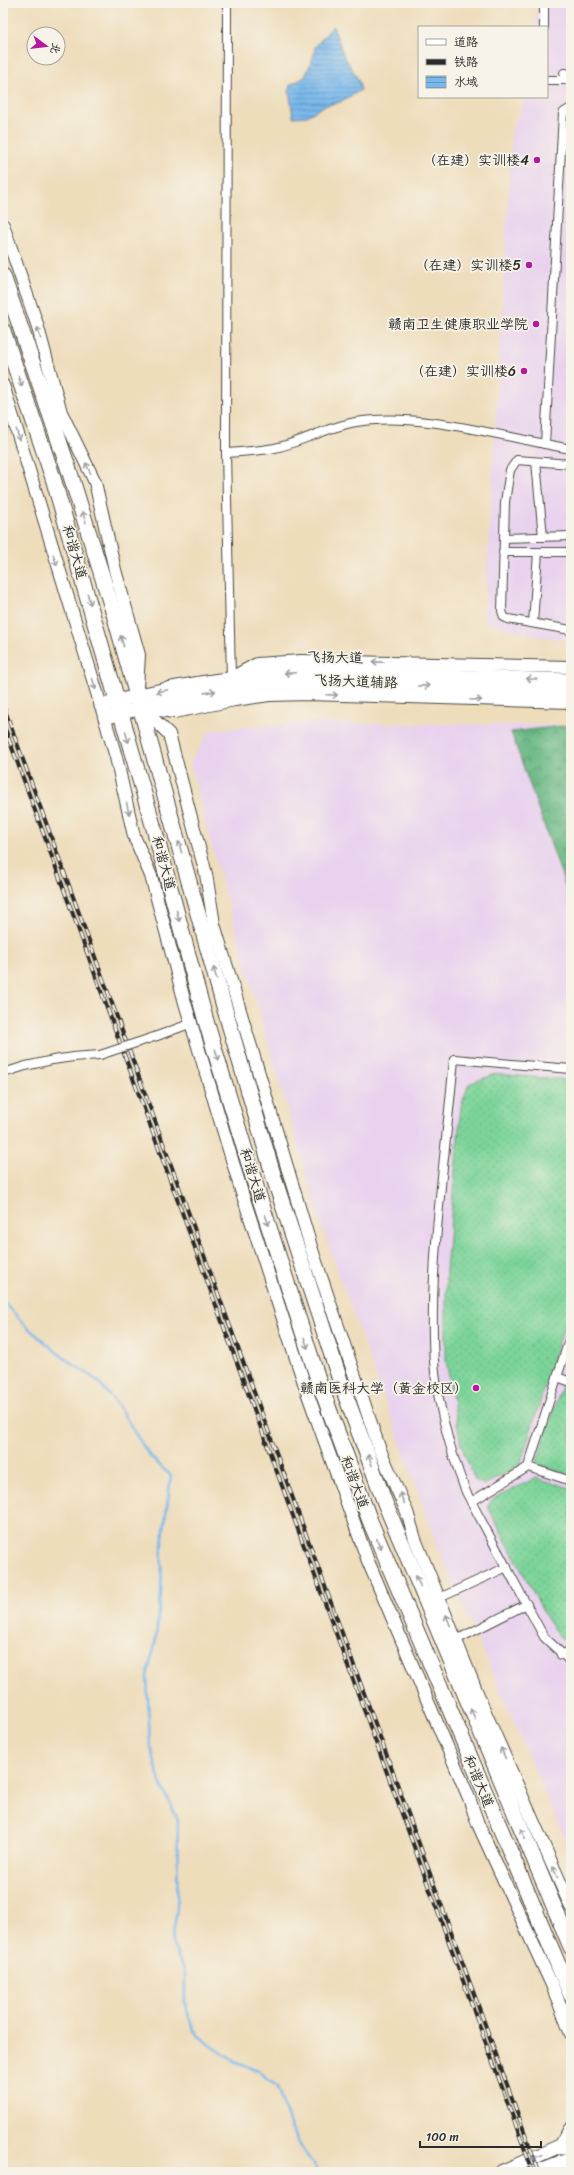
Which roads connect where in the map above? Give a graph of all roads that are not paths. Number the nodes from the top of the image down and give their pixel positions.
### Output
1 (227, 3) edge
2 (544, 3) edge
3 (544, 26) edge
4 (571, 74) edge
5 (548, 80) edge
6 (571, 108) edge
7 (3, 225) edge
8 (3, 276) edge
9 (3, 331) edge
10 (3, 384) edge
11 (545, 444) junction
12 (571, 449) edge
13 (226, 453) junction
14 (536, 462) junction
15 (571, 464) edge
16 (571, 536) edge
17 (543, 537) junction
18 (504, 538) junction
19 (503, 552) junction
20 (538, 552) junction
21 (571, 552) edge
22 (533, 624) junction
23 (571, 630) edge
24 (571, 667) edge
25 (231, 678) junction
26 (567, 679) edge
27 (570, 699) edge
28 (139, 701) junction
29 (119, 707) junction
30 (103, 712) junction
31 (174, 712) junction
32 (169, 734) junction
33 (192, 1023) junction
34 (571, 1069) edge
35 (3, 1072) edge
36 (571, 1334) edge
37 (557, 1377) junction
38 (571, 1382) edge
39 (528, 1468) junction
40 (571, 1481) edge
41 (472, 1502) junction
42 (507, 1568) junction
43 (433, 1601) junction
44 (527, 1604) junction
45 (450, 1642) junction
46 (571, 1650) edge
47 (561, 1655) junction
48 (571, 1662) edge
49 (571, 1908) edge
50 (571, 1947) edge
51 (571, 1994) edge
52 (571, 2034) edge
53 (571, 2130) edge
54 (566, 2143) edge
55 (568, 2162) edge
56 (501, 2172) edge
57 (535, 2172) edge

1 - 13 street
2 - 3 street
4 - 5 street
6 - 11 street
28 -> 7 street
28 -> 8 highway, 和谐大道
9 -> 29 highway, 和谐大道
10 -> 30 street
11 - 12 street
11 - 13 street
13 - 25 street
14 - 15 street
14 - 17 street
14 - 18 street
16 - 17 street
17 - 18 street
18 - 19 street
19 - 20 street
19 - 22 street
20 - 21 street
20 - 22 street
22 - 23 street
24 -> 25 street, 飞扬大道辅路
26 -> 25 main road, 飞扬大道
25 -> 28 main road, 飞扬大道
28 -> 27 main road, 飞扬大道
31 -> 27 street, 飞扬大道辅路
28 - 29 main road, 飞扬大道
28 - 31 street, 飞扬大道辅路
28 - 32 street
43 -> 28 highway, 和谐大道
29 - 30 main road, 飞扬大道
29 -> 51 highway, 和谐大道
30 -> 33 street
31 - 32 street
43 -> 32 street
33 - 35 street, bridge
33 - 52 street
34 - 41 street
36 - 37 street
37 - 38 street
37 - 39 street
39 - 40 street
39 - 41 street
41 - 42 street
42 - 43 street
42 - 44 street
45 -> 43 highway, 和谐大道
44 - 45 street
44 - 47 street
49 -> 45 street
50 -> 45 highway, 和谐大道
46 - 47 street
47 - 48 street
53 - 54 highway
54 -> 56 main road
55 - 57 main road

